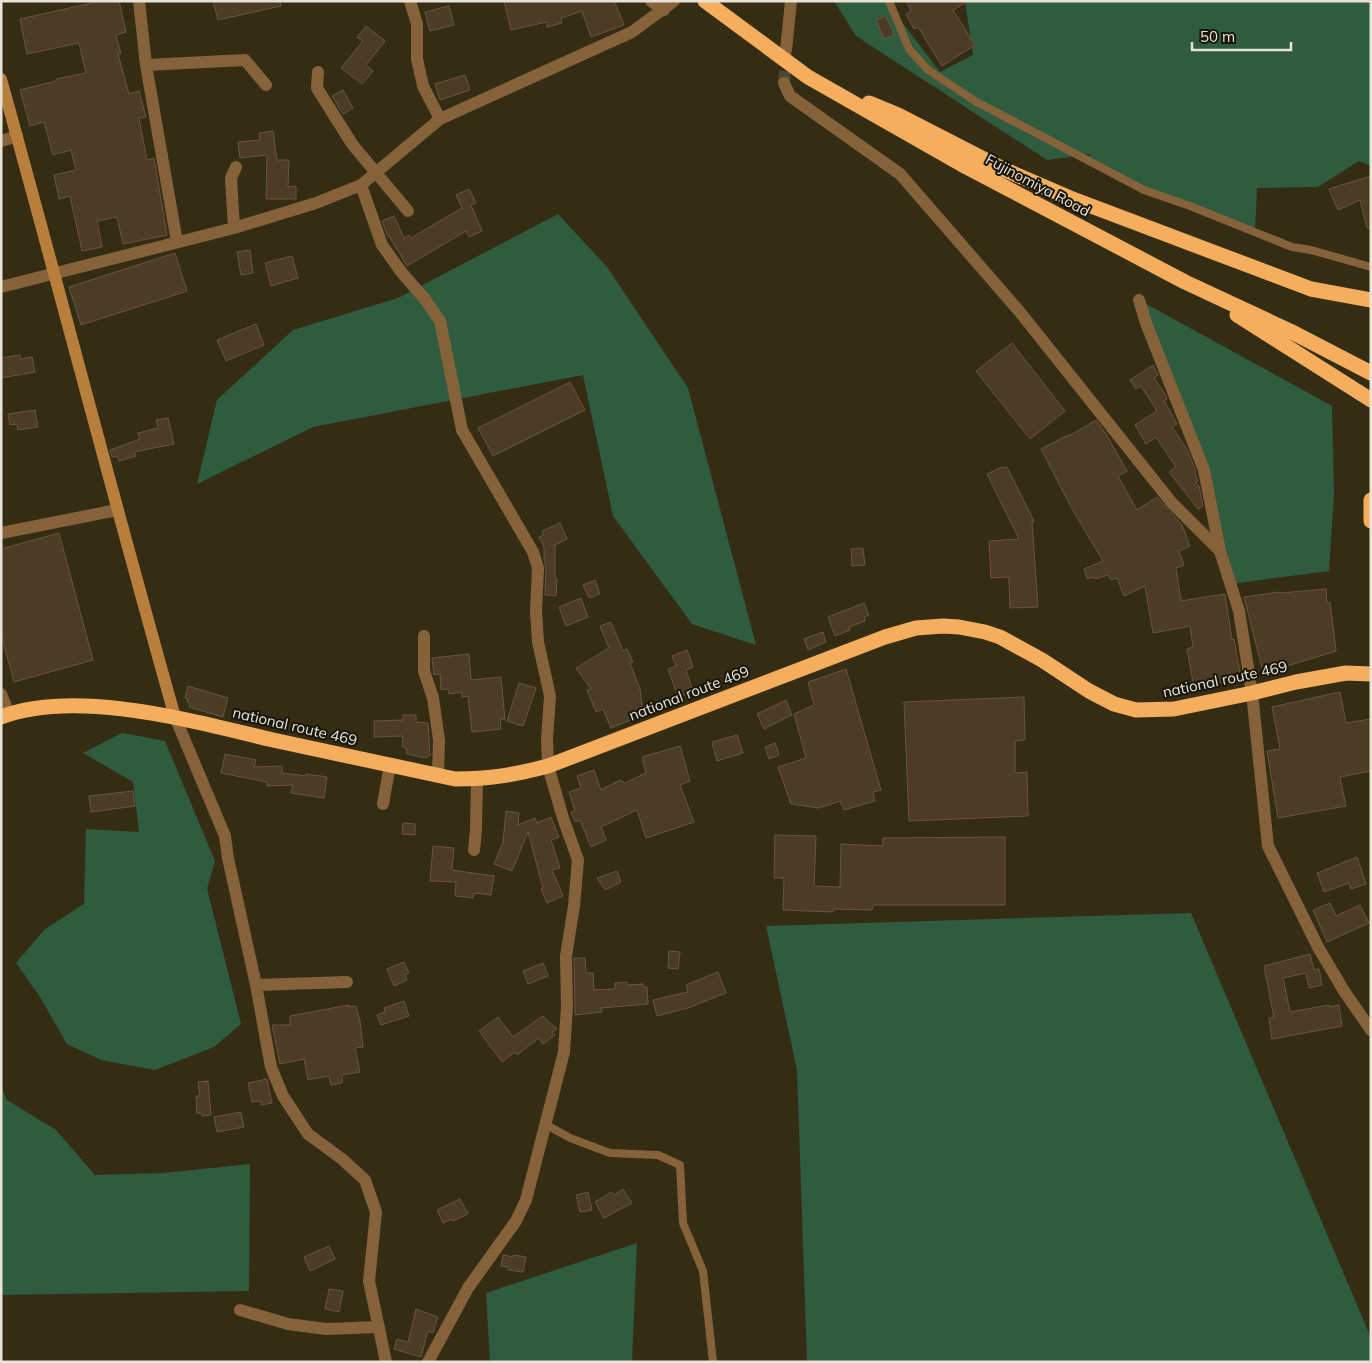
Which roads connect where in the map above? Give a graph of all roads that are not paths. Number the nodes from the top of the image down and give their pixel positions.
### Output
1 (139, 1) edge
2 (410, 1) edge
3 (651, 1) edge
4 (674, 1) edge
5 (705, 1) edge
6 (791, 1) edge
7 (888, 1) edge
8 (664, 10) junction
9 (786, 50) tunnel mouth
10 (146, 65) junction
11 (318, 72) dead end
12 (808, 77) junction
13 (1, 79) edge
14 (784, 83) tunnel mouth
15 (266, 84) dead end
16 (3, 95) edge
17 (440, 119) junction
18 (17, 136) junction
19 (1, 141) edge
20 (236, 167) dead end
21 (377, 172) junction
22 (361, 185) junction
23 (408, 211) dead end
24 (234, 228) junction
25 (178, 242) junction
26 (1371, 267) edge
27 (55, 273) junction
28 (1185, 282) junction
29 (1, 287) edge
30 (1139, 300) dead end
31 (1371, 300) edge
32 (1371, 373) edge
33 (1371, 400) edge
34 (1371, 500) edge
35 (117, 510) junction
36 (1371, 521) edge
37 (1, 533) edge
38 (1220, 551) junction
39 (424, 636) dead end
40 (1371, 674) edge
41 (1252, 693) junction
42 (1, 694) edge
43 (5, 716) edge
44 (175, 718) junction
45 (390, 765) junction
46 (548, 766) junction
47 (438, 775) junction
48 (477, 779) junction
49 (383, 804) dead end
50 (474, 850) dead end
51 (347, 982) dead end
52 (256, 985) junction
53 (1371, 1030) edge
54 (545, 1124) junction
55 (240, 1310) dead end
56 (378, 1327) junction
57 (386, 1362) edge
58 (428, 1362) edge
59 (713, 1362) edge

1 - 10 street
2 - 17 street
3 - 8 street
4 - 8 street
5 - 12 highway, Fujinomiya Road
6 - 9 street
7 - 26 lane
8 - 17 street
10 - 15 street
10 - 25 street
11 - 21 street
12 - 28 highway, Fujinomiya Road
12 - 31 highway
13 - 16 street
14 - 38 street
16 - 18 street
17 - 21 street
18 - 19 street
18 - 27 street
20 - 24 street
21 - 22 street
21 - 23 street
22 - 24 street
22 - 46 street
24 - 25 street
25 - 27 street
27 - 29 street
27 - 35 street
28 - 32 highway, Fujinomiya Road
28 - 33 highway
30 - 38 street
34 - 36 highway
35 - 37 street
35 - 44 street
38 - 41 street
39 - 47 street
40 - 41 highway, national route 469
41 - 46 highway, national route 469
41 - 53 street
42 - 43 street
43 - 44 highway, national route 469
44 - 45 highway, national route 469
44 - 52 street
45 - 47 highway, national route 469
45 - 49 street
46 - 48 highway, national route 469
46 - 54 street
47 - 48 highway, national route 469
48 - 50 street
51 - 52 street
52 - 56 street
54 - 58 street
54 - 59 lane
55 - 56 street
56 - 57 street

